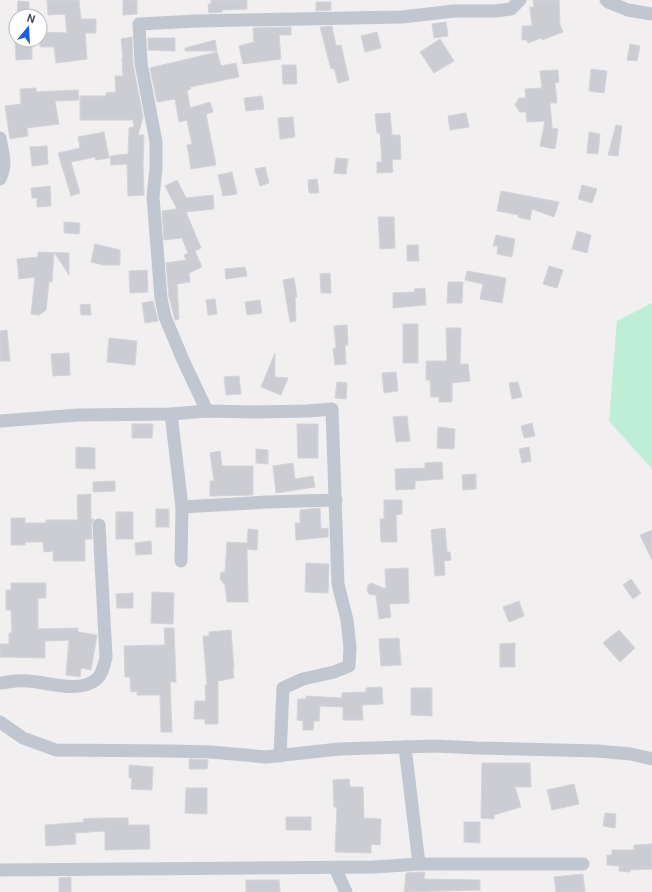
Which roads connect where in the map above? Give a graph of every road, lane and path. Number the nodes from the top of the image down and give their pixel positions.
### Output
1 (520, 0) edge
2 (606, 0) edge
3 (652, 14) edge
4 (0, 138) edge
5 (0, 179) edge
6 (207, 411) junction
7 (171, 414) junction
8 (0, 420) edge
9 (336, 500) junction
10 (182, 507) junction
11 (99, 525) dead end
12 (181, 560) dead end
13 (0, 683) edge
14 (0, 722) edge
15 (405, 747) junction
16 (280, 756) junction
17 (652, 759) edge
18 (419, 864) junction
19 (583, 864) dead end
20 (335, 868) junction
21 (0, 870) edge
22 (346, 892) edge

1 - 6 street
2 - 3 street
4 - 5 street
6 - 7 street
6 - 9 street
7 - 8 street
7 - 10 street
9 - 10 street
9 - 16 street
10 - 12 street
11 - 13 street
14 - 16 street
15 - 16 street
15 - 17 street
15 - 18 street
18 - 19 street
18 - 20 street
20 - 21 street
20 - 22 street

